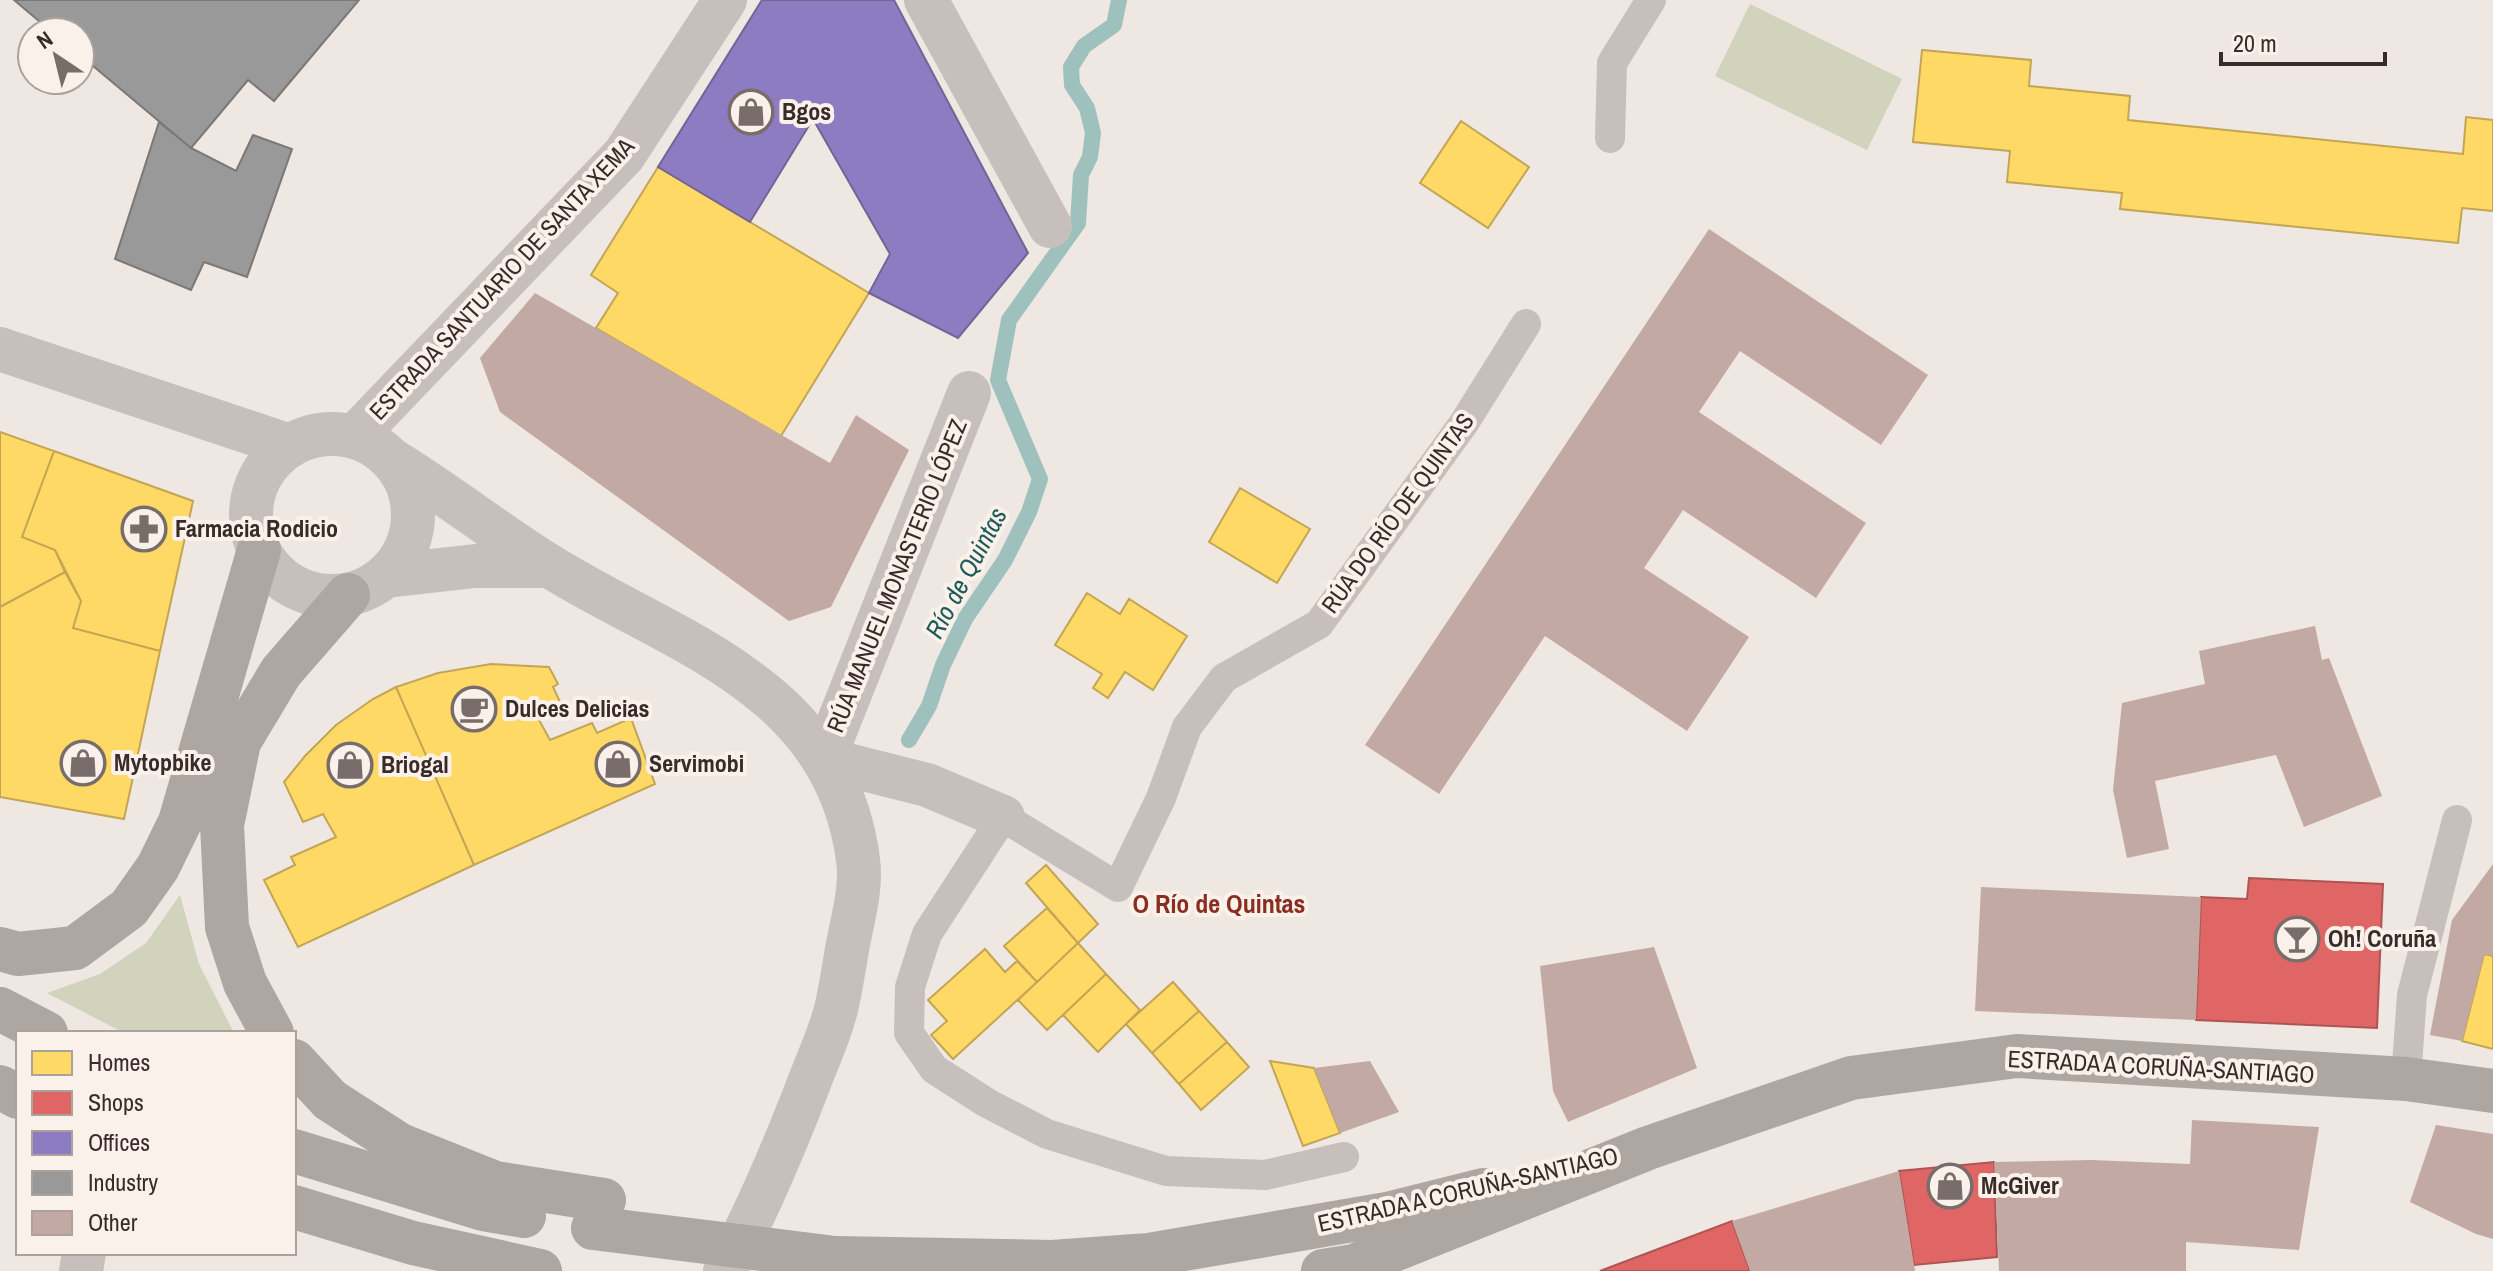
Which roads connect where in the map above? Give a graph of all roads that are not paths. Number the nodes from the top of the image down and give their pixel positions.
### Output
1 (725, 0) edge
2 (926, 0) edge
3 (1651, 0) edge
4 (1610, 138) dead end
5 (1050, 226) dead end
6 (1526, 324) dead end
7 (0, 349) edge
8 (969, 393) dead end
9 (355, 436) junction
10 (290, 446) junction
11 (392, 460) junction
12 (259, 550) junction
13 (549, 566) junction
14 (367, 586) junction
15 (824, 759) junction
16 (1003, 817) junction
17 (2457, 820) dead end
18 (0, 949) edge
19 (0, 1009) edge
20 (42, 1031) edge
21 (271, 1031) edge
22 (296, 1063) edge
23 (2406, 1079) junction
24 (2493, 1091) edge
25 (1648, 1148) junction
26 (296, 1152) edge
27 (1344, 1157) dead end
28 (296, 1208) edge
29 (598, 1214) junction
30 (1340, 1270) edge
31 (540, 1271) edge
32 (725, 1271) edge

1 - 9 street, ESTRADA SANTUARIO DE SANTA XEMA
2 - 5 street
3 - 4 lane
6 - 16 lane, RÚA DO RÍO DE QUINTAS
7 - 10 street
8 - 15 street, RÚA MANUEL MONASTERIO LÓPEZ
9 - 10 street
9 - 11 street
10 - 12 street
11 - 13 street
11 - 14 street
12 - 14 street
12 - 18 highway
13 - 14 street
13 - 15 street
14 - 21 highway
15 - 16 street, RÚA DO RÍO DE QUINTAS
15 - 32 street
16 - 27 lane
17 - 23 lane
19 - 20 highway
22 - 29 highway
23 - 24 highway, ESTRADA A CORUÑA-SANTIAGO
23 - 25 highway, ESTRADA A CORUÑA-SANTIAGO
25 - 29 highway, ESTRADA A CORUÑA-SANTIAGO, bridge
25 - 30 highway, ESTRADA A CORUÑA-SANTIAGO
26 - 29 highway, ESTRADA A CORUÑA-SANTIAGO
28 - 31 highway

